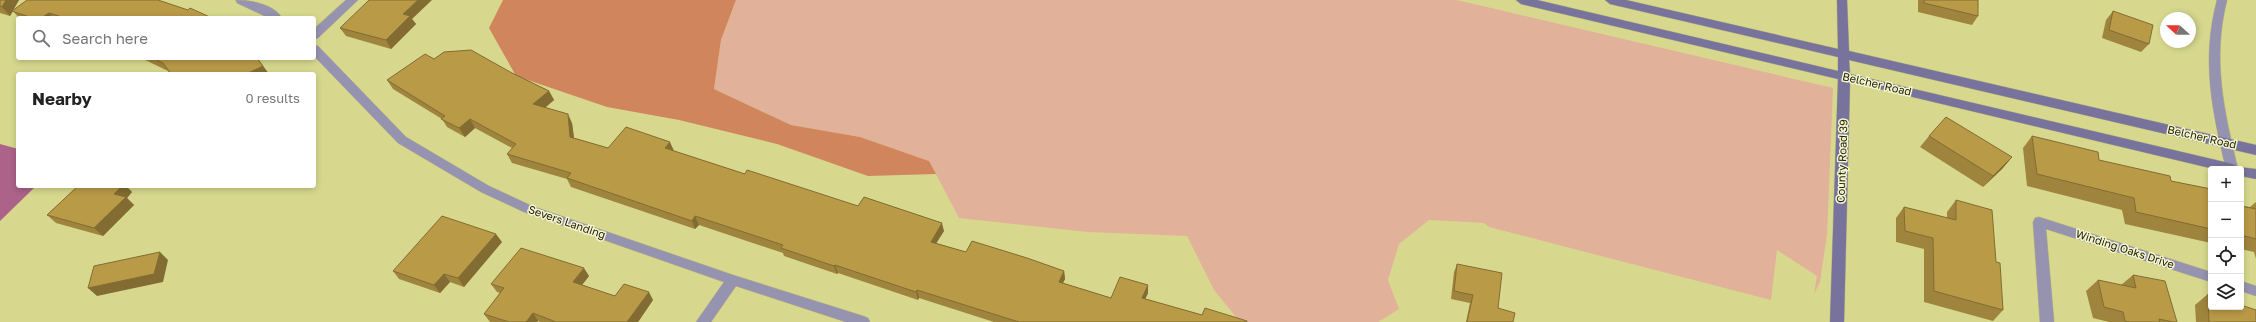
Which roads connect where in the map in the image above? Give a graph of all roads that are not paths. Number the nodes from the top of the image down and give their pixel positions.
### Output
1 (241, 0) edge
2 (353, 0) edge
3 (1521, 0) edge
4 (1610, 0) edge
5 (1842, 0) edge
6 (2222, 0) edge
7 (274, 16) edge
8 (316, 33) edge
9 (316, 51) edge
10 (1844, 54) junction
11 (1844, 76) junction
12 (2226, 143) junction
13 (2256, 150) edge
14 (2220, 166) edge
15 (2232, 166) edge
16 (2244, 172) edge
17 (2256, 174) edge
18 (2208, 276) edge
19 (733, 280) junction
20 (2244, 287) edge
21 (2256, 291) edge
22 (703, 322) edge
23 (863, 322) edge
24 (1837, 322) edge
25 (2048, 322) edge

1 - 7 street
2 - 8 street
3 - 11 main road, Belcher Road
4 - 10 main road, Belcher Road
5 - 10 main road, County Road 39
6 - 12 street
9 - 19 street, Severs Landing
10 - 11 main road, County Road 39
10 - 12 main road, Belcher Road
11 - 14 main road, Belcher Road
11 - 24 main road, County Road 39
12 - 13 main road, Belcher Road
12 - 15 street
16 - 17 main road
18 - 25 street, Winding Oaks Drive
19 - 22 street
19 - 23 street, Severs Landing
20 - 21 street

